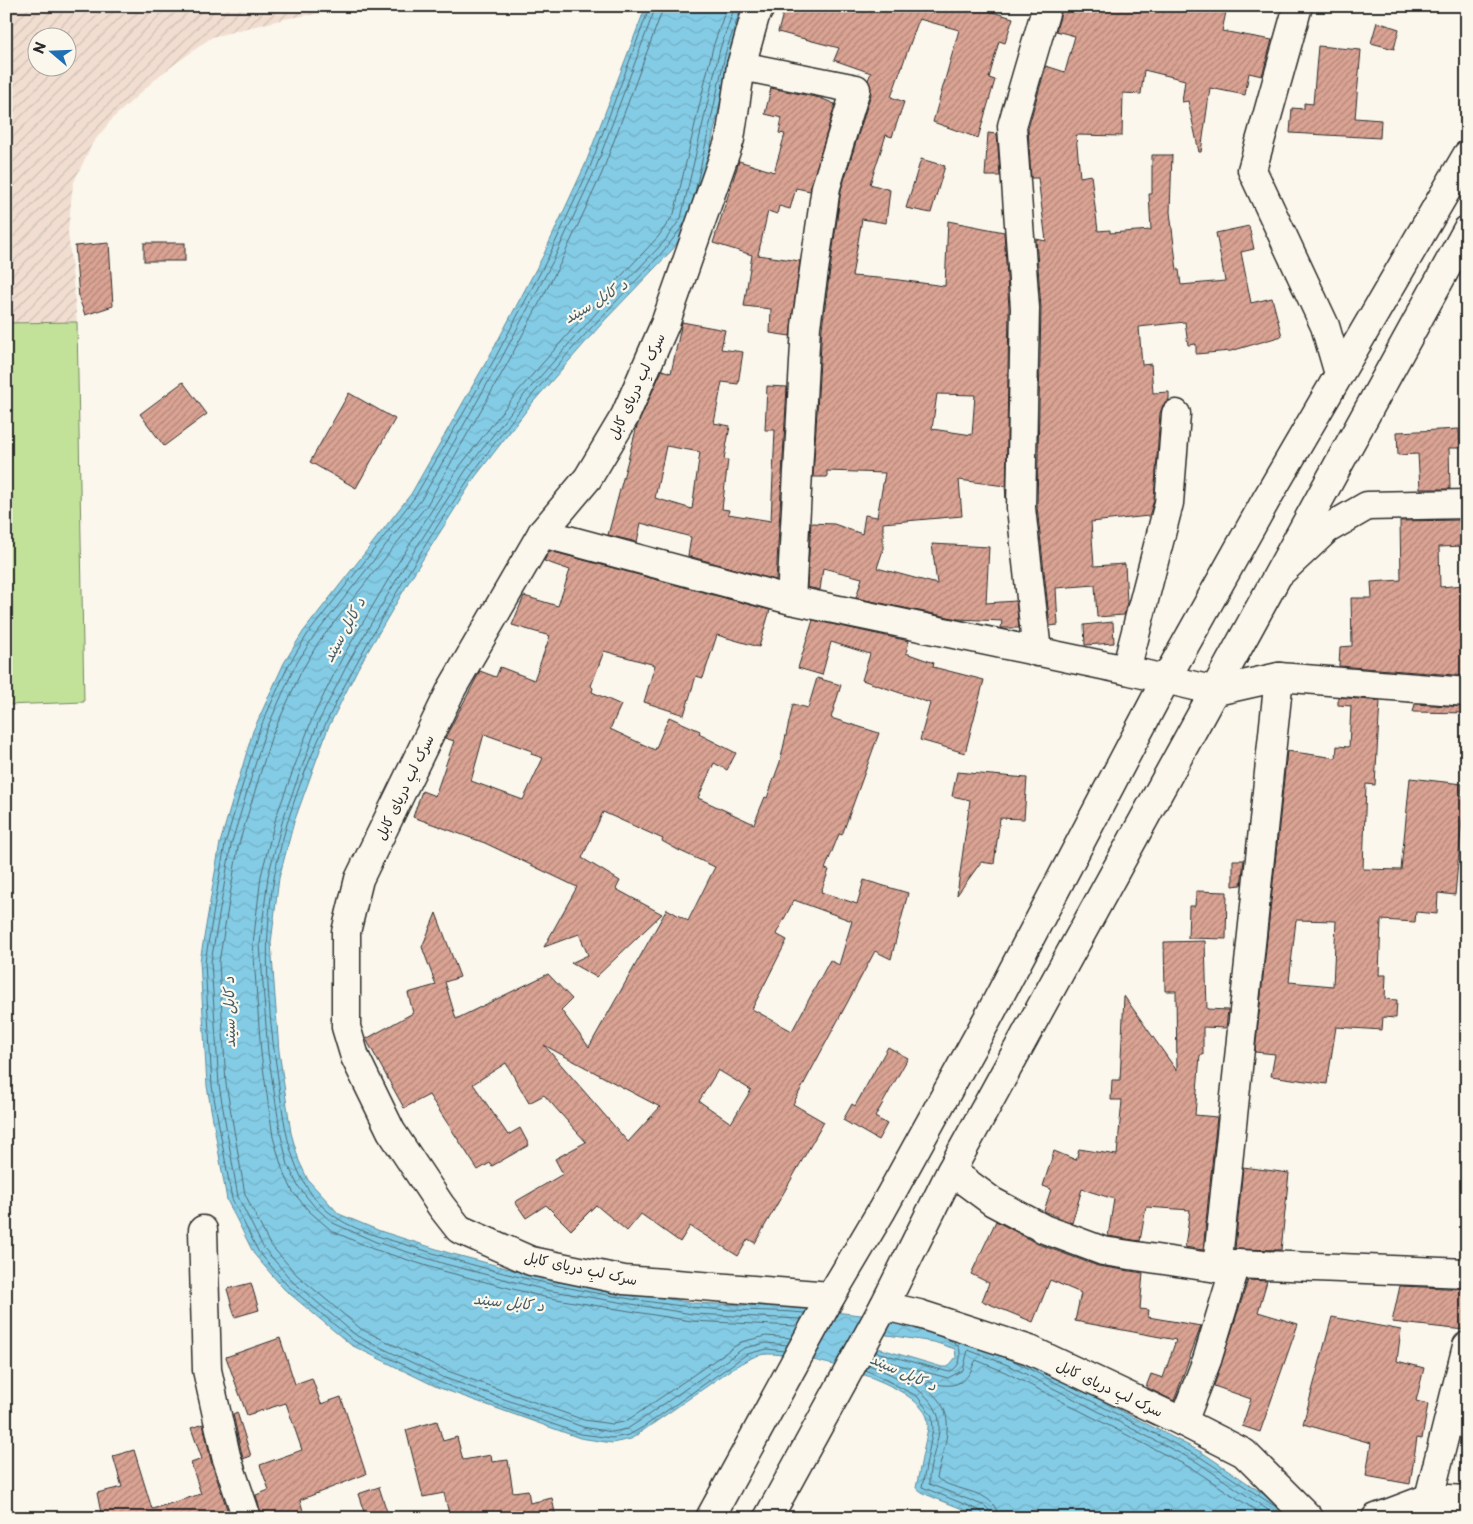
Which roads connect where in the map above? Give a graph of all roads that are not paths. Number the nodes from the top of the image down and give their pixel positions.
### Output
1 (761, 6) edge
2 (1047, 6) edge
3 (1298, 6) edge
4 (741, 66) junction
5 (1467, 155) edge
6 (1467, 230) edge
7 (1339, 374) junction
8 (1176, 414) dead end
9 (1467, 504) edge
10 (542, 533) junction
11 (1274, 579) junction
12 (791, 600) junction
13 (1037, 652) junction
14 (1126, 670) junction
15 (1279, 677) junction
16 (1166, 679) junction
17 (1216, 691) junction
18 (1467, 692) edge
19 (951, 1171) junction
20 (202, 1230) dead end
21 (1226, 1266) junction
22 (1467, 1274) edge
23 (829, 1299) junction
24 (883, 1309) junction
25 (1467, 1346) edge
26 (1183, 1422) junction
27 (1429, 1498) junction
28 (1467, 1500) edge
29 (774, 1508) edge
30 (247, 1518) edge
31 (710, 1518) edge
32 (1309, 1518) edge
33 (1376, 1518) edge

1 - 4 street, سرک لبِ دریای کابل
2 - 13 street
3 - 7 street
4 - 10 street, سرک لبِ دریای کابل
4 - 12 street
5 - 7 street
6 - 11 street
7 - 16 street
8 - 14 street
9 - 11 street
10 - 12 street
10 - 23 street, سرک لبِ دریای کابل
11 - 17 street
12 - 13 street
13 - 14 street
14 - 16 street
15 - 17 street
15 - 18 street
15 - 21 street
16 - 17 street
16 - 23 street
17 - 19 street
19 - 21 street
19 - 24 street
20 - 30 street
21 - 22 street
21 - 26 street
23 - 31 street
24 - 26 street, سرک لبِ دریای کابل
24 - 29 street
25 - 27 street
26 - 32 street, سرک لبِ دریای کابل
27 - 28 street
27 - 33 street

